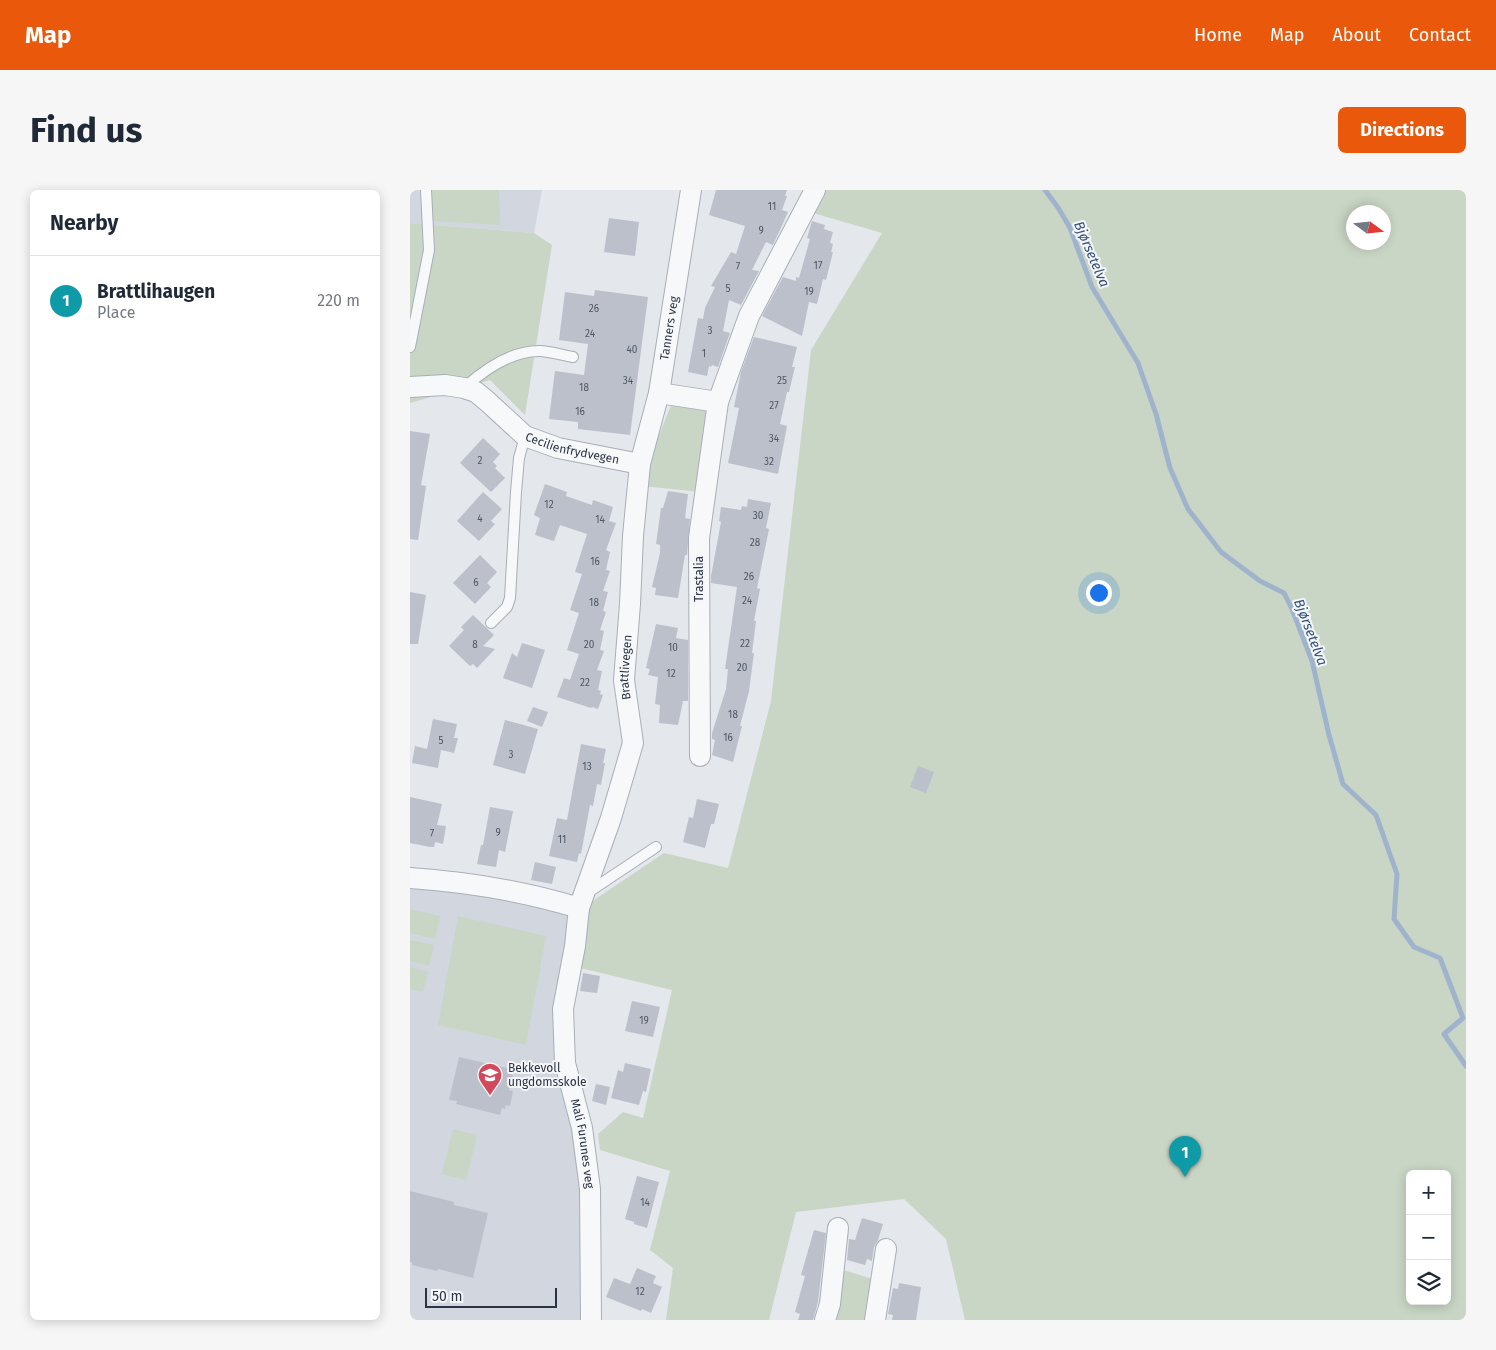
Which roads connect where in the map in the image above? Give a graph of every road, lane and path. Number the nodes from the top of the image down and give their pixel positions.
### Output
1 (426, 190) edge
2 (691, 190) edge
3 (815, 190) edge
4 (410, 347) edge
5 (572, 356) dead end
6 (410, 387) edge
7 (464, 388) junction
8 (659, 393) junction
9 (718, 402) junction
10 (525, 436) junction
11 (640, 464) junction
12 (491, 623) dead end
13 (700, 756) dead end
14 (656, 847) dead end
15 (410, 878) edge
16 (583, 899) junction
17 (838, 1228) dead end
18 (886, 1249) dead end
19 (591, 1320) edge
20 (825, 1320) edge
21 (875, 1320) edge

1 - 4 lane
2 - 8 street, Tanners veg
3 - 9 street, Trastalia
5 - 7 lane
6 - 7 street, Cecilienfrydvegen
7 - 10 street, Cecilienfrydvegen
8 - 9 street
8 - 11 street, Tanners veg
9 - 13 street, Trastalia
10 - 11 street, Cecilienfrydvegen
10 - 12 lane
11 - 16 street, Brattlivegen
14 - 16 lane
15 - 16 street
16 - 19 street, Mali Furunes veg
17 - 20 street
18 - 21 street

